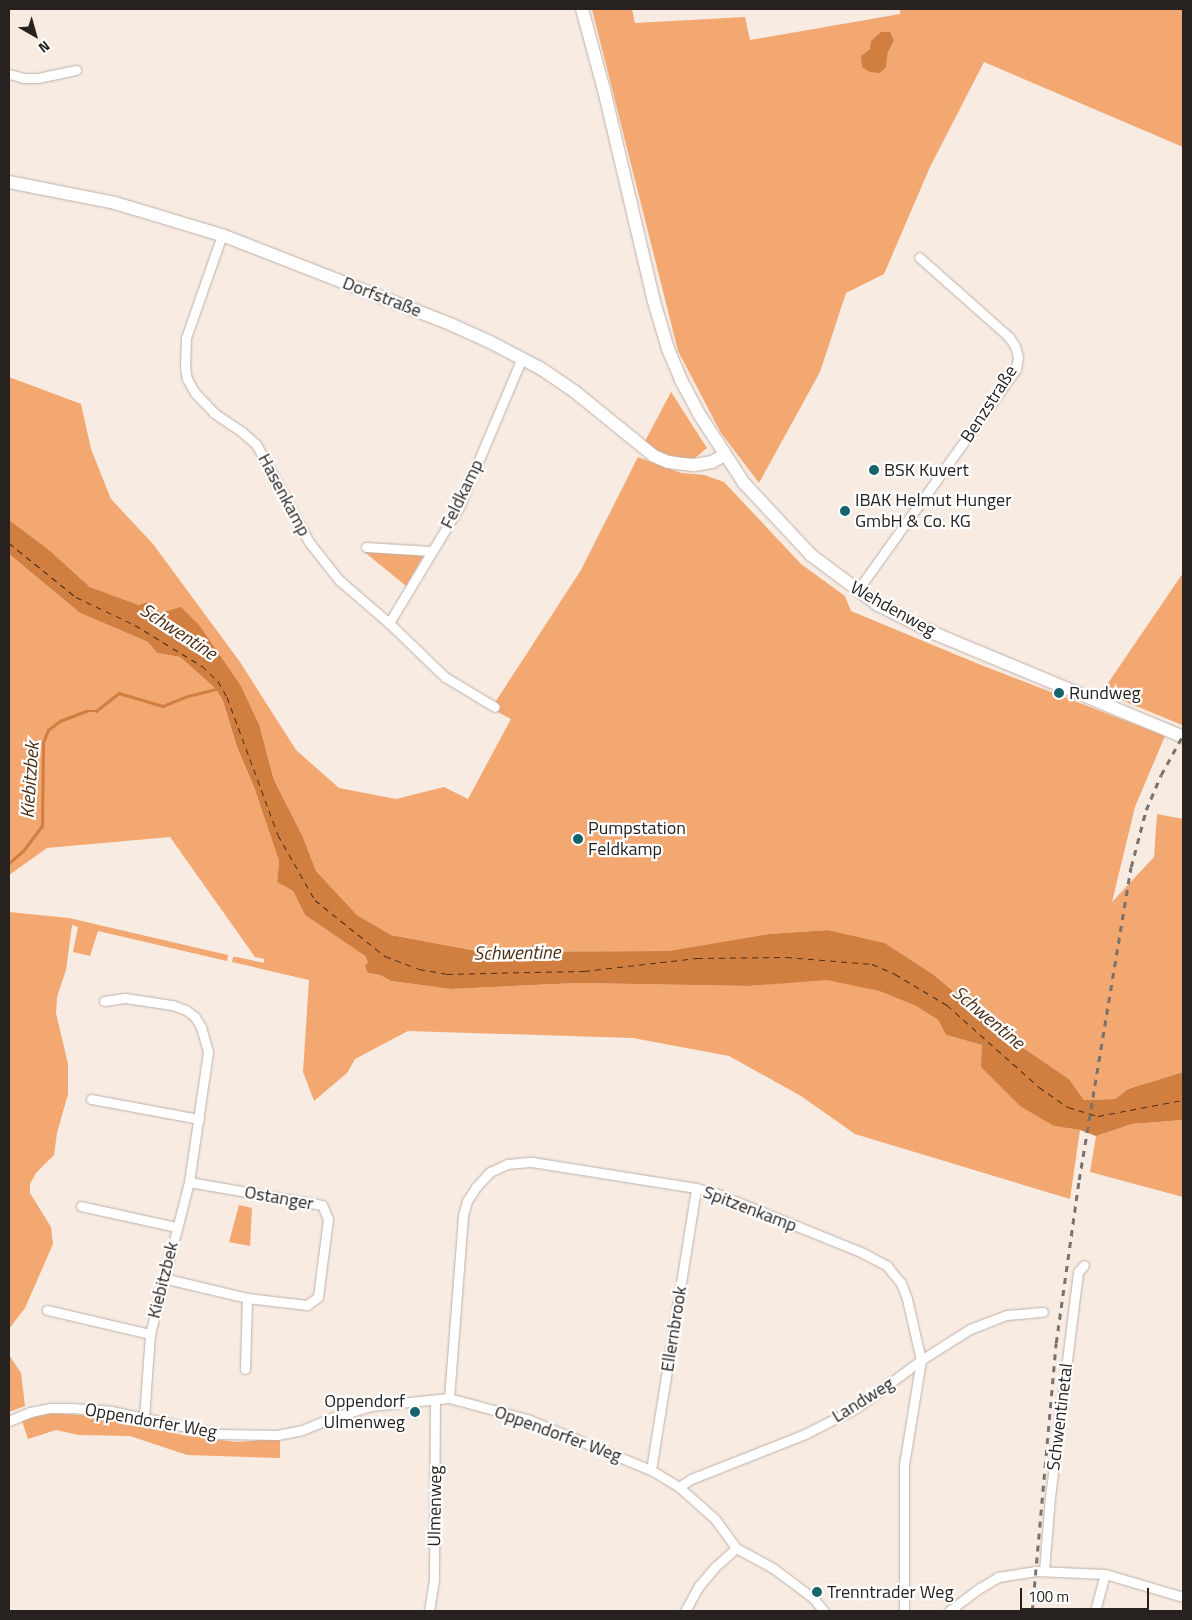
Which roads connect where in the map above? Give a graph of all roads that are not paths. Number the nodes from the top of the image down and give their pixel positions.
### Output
1 (582, 9) edge
2 (76, 70) dead end
3 (9, 74) edge
4 (9, 182) edge
5 (222, 235) junction
6 (919, 257) dead end
7 (522, 358) junction
8 (724, 455) junction
9 (366, 547) dead end
10 (431, 551) junction
11 (857, 591) junction
12 (389, 623) junction
13 (495, 707) dead end
14 (1183, 737) edge
15 (104, 1001) dead end
16 (91, 1100) dead end
17 (199, 1119) junction
18 (189, 1182) junction
19 (696, 1188) junction
20 (81, 1206) dead end
21 (176, 1227) junction
22 (1084, 1265) dead end
23 (163, 1278) junction
24 (247, 1298) junction
25 (47, 1310) dead end
26 (1043, 1312) dead end
27 (150, 1334) junction
28 (921, 1360) junction
29 (245, 1370) dead end
30 (449, 1398) junction
31 (435, 1400) junction
32 (144, 1417) junction
33 (9, 1421) edge
34 (651, 1470) junction
35 (679, 1487) junction
36 (736, 1548) junction
37 (1044, 1571) junction
38 (1103, 1574) junction
39 (1183, 1597) edge
40 (429, 1611) edge
41 (685, 1611) edge
42 (824, 1611) edge
43 (904, 1611) edge
44 (949, 1611) edge
45 (1095, 1611) edge

1 - 8 main road, Wehdenweg
2 - 3 street
4 - 5 main road, Dorfstraße
5 - 7 main road, Dorfstraße
5 - 12 street, Hasenkamp
6 - 11 street, Benzstraße
7 - 8 main road, Dorfstraße
7 - 10 street, Feldkamp
8 - 11 main road, Wehdenweg
9 - 10 street
10 - 12 street, Feldkamp
11 - 14 main road, Wehdenweg
12 - 13 street, Hasenkamp
15 - 17 street, Kiebitzbek
16 - 17 street
17 - 18 street, Kiebitzbek
18 - 21 street, Kiebitzbek
18 - 24 street, Ostanger
19 - 28 street, Spitzenkamp
19 - 30 street, Spitzenkamp
19 - 34 street, Ellernbrook
20 - 21 street, Kiebitzbek
21 - 23 street, Kiebitzbek
22 - 37 street, Schwentinetal
23 - 24 street, Ostanger
23 - 27 street, Kiebitzbek
24 - 29 street
25 - 27 street, Kiebitzbek
26 - 28 street, Landweg
27 - 32 street, Kiebitzbek
28 - 35 street, Landweg
28 - 43 street, Spitzenkamp
30 - 31 street, Oppendorfer Weg
30 - 34 street, Oppendorfer Weg
31 - 32 street, Oppendorfer Weg
31 - 40 street, Ulmenweg
32 - 33 street, Oppendorfer Weg
34 - 35 street, Oppendorfer Weg
35 - 36 street, Oppendorfer Weg
36 - 41 street
36 - 42 street, Oppendorfer Weg
37 - 38 street
37 - 44 street
38 - 39 street
38 - 45 street

